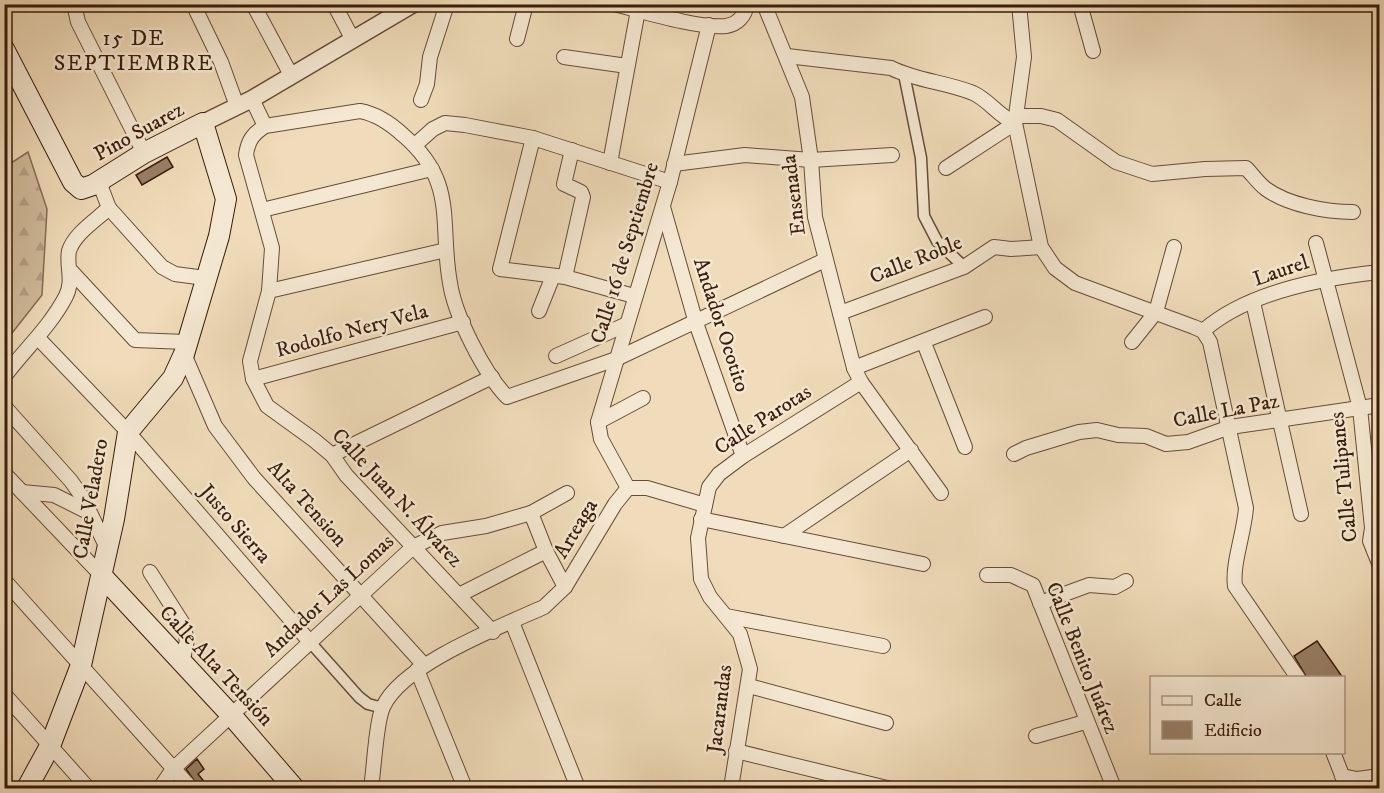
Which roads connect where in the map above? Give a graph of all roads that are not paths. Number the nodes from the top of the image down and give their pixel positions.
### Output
1 (74, 4) edge
2 (193, 4) edge
3 (253, 4) edge
4 (334, 4) edge
5 (413, 4) edge
6 (447, 4) edge
7 (525, 4) edge
8 (615, 4) edge
9 (747, 4) edge
10 (764, 4) edge
11 (1019, 4) edge
12 (1080, 4) edge
13 (638, 10) junction
14 (709, 25) junction
15 (517, 39) dead end
16 (353, 40) junction
17 (4, 49) edge
18 (1093, 51) dead end
19 (564, 57) dead end
20 (787, 57) junction
21 (627, 66) junction
22 (904, 74) junction
23 (291, 75) junction
24 (421, 100) dead end
25 (241, 104) junction
26 (1015, 119) junction
27 (209, 121) junction
28 (265, 126) junction
29 (533, 138) junction
30 (415, 145) junction
31 (572, 150) junction
32 (144, 153) junction
33 (892, 155) dead end
34 (811, 160) junction
35 (610, 164) junction
36 (674, 164) junction
37 (946, 168) dead end
38 (432, 169) junction
39 (670, 182) junction
40 (90, 185) junction
41 (663, 206) junction
42 (109, 208) junction
43 (262, 210) junction
44 (1353, 212) dead end
45 (1316, 243) dead end
46 (1041, 247) junction
47 (1174, 248) dead end
48 (446, 250) junction
49 (825, 260) junction
50 (964, 267) junction
51 (72, 272) junction
52 (1380, 272) edge
53 (559, 277) junction
54 (205, 278) junction
55 (1325, 278) junction
56 (269, 291) junction
57 (634, 296) junction
58 (1253, 302) junction
59 (539, 312) dead end
60 (1156, 312) junction
61 (840, 313) junction
62 (985, 317) dead end
63 (463, 322) junction
64 (696, 323) junction
65 (625, 326) junction
66 (1203, 331) junction
67 (38, 338) junction
68 (1132, 342) dead end
69 (924, 343) junction
70 (185, 348) junction
71 (556, 356) dead end
72 (616, 359) junction
73 (854, 368) junction
74 (5, 375) edge
75 (492, 377) junction
76 (253, 379) junction
77 (861, 382) junction
78 (643, 398) dead end
79 (1380, 405) edge
80 (4, 406) edge
81 (1360, 408) junction
82 (1280, 421) junction
83 (598, 422) junction
84 (1230, 427) junction
85 (128, 432) junction
86 (965, 447) dead end
87 (911, 450) junction
88 (1014, 454) dead end
89 (332, 455) junction
90 (743, 456) junction
91 (4, 473) edge
92 (628, 488) junction
93 (22, 492) junction
94 (567, 493) dead end
95 (941, 493) dead end
96 (705, 505) junction
97 (88, 512) junction
98 (531, 513) junction
99 (1301, 514) dead end
100 (701, 519) junction
101 (784, 536) junction
102 (413, 546) junction
103 (107, 548) junction
104 (546, 551) junction
105 (923, 564) dead end
106 (1380, 566) edge
107 (150, 572) dead end
108 (987, 575) dead end
109 (102, 576) junction
110 (4, 580) edge
111 (1126, 581) dead end
112 (565, 587) junction
113 (359, 594) junction
114 (459, 595) junction
115 (1040, 603) junction
116 (726, 616) junction
117 (512, 622) junction
118 (493, 632) junction
119 (310, 642) junction
120 (883, 646) dead end
121 (182, 664) junction
122 (81, 665) junction
123 (421, 668) junction
124 (1297, 676) edge
125 (748, 686) junction
126 (4, 694) edge
127 (383, 708) junction
128 (232, 716) junction
129 (1085, 722) junction
130 (886, 723) dead end
131 (1036, 736) dead end
132 (50, 746) junction
133 (736, 751) junction
134 (1333, 754) edge
135 (173, 769) junction
136 (1380, 776) edge
137 (1345, 782) edge
138 (887, 788) edge
139 (27, 789) edge
140 (88, 789) edge
141 (160, 789) edge
142 (191, 789) edge
143 (294, 789) edge
144 (371, 789) edge
145 (465, 789) edge
146 (578, 789) edge
147 (731, 789) edge
148 (1114, 789) edge

1 - 32 street
2 - 25 street
3 - 23 street
4 - 16 street
5 - 16 street
6 - 24 street
7 - 15 street
8 - 13 street
9 - 14 street
10 - 20 street, Ensenada
11 - 26 street
12 - 18 street
13 - 14 street
13 - 21 street
14 - 36 street, Calle 16 de Septiembre
16 - 23 street
17 - 40 main road
19 - 21 street
20 - 22 street
20 - 34 street, Ensenada
21 - 35 street
22 - 26 street
22 - 50 street
23 - 25 street
25 - 27 street
25 - 28 street
26 - 37 street
26 - 44 street
26 - 46 street
27 - 32 main road, Pino Suarez
27 - 54 main road, Calle Veladero
28 - 30 street
28 - 43 street, Calle Juan N. Álvarez
29 - 30 street
29 - 31 street
29 - 53 street
30 - 38 street
31 - 35 street
31 - 53 street
32 - 40 main road, Pino Suarez
33 - 34 street
34 - 36 street
34 - 49 street, Ensenada
35 - 39 street
36 - 39 street, Calle 16 de Septiembre
38 - 43 street
38 - 48 street
39 - 41 street, Calle 16 de Septiembre
40 - 42 street, Pino Suarez
41 - 57 street, Calle 16 de Septiembre
41 - 64 street, Andador Ocotito
42 - 51 street
42 - 54 street
43 - 56 street, Calle Juan N. Álvarez
45 - 55 street, Calle Tulipanes
46 - 50 street, Calle Roble
46 - 60 street
47 - 60 street
48 - 56 street
48 - 63 street
49 - 61 street, Ensenada
49 - 64 street
50 - 61 street, Calle Roble
51 - 67 street
51 - 70 street
52 - 55 street, Laurel
53 - 57 street
53 - 59 street
54 - 70 main road, Calle Veladero
55 - 58 street, Laurel
55 - 81 street, Calle Tulipanes
56 - 76 street, Calle Juan N. Álvarez
57 - 65 street, Calle 16 de Septiembre
58 - 66 street, Laurel
58 - 82 street
60 - 66 street
60 - 68 street
61 - 73 street, Ensenada
62 - 69 street
63 - 75 street
63 - 76 street, Rodolfo Nery Vela
64 - 72 street
64 - 90 street, Andador Ocotito
65 - 71 street
65 - 72 street, Calle 16 de Septiembre
66 - 84 street
67 - 74 street
67 - 85 street, Justo Sierra
69 - 73 street
69 - 86 street
70 - 85 main road, Calle Veladero
70 - 113 street, Alta Tension
72 - 75 street
72 - 83 street, Calle 16 de Septiembre
73 - 77 street, Ensenada
75 - 89 street
76 - 89 street, Calle Juan N. Álvarez
77 - 87 street, Ensenada
77 - 90 street, Calle Parotas
78 - 83 street
79 - 81 street, Calle La Paz
80 - 97 street
81 - 82 street, Calle La Paz
81 - 106 street, Calle Tulipanes
82 - 84 street, Calle La Paz
82 - 99 street
83 - 92 street
84 - 88 street, Calle La Paz
84 - 124 street
85 - 103 main road, Calle Veladero
85 - 119 street, Justo Sierra
87 - 95 street, Ensenada
87 - 101 street
89 - 102 street, Calle Juan N. Álvarez
90 - 96 street, Calle Parotas
91 - 93 street
92 - 96 street
92 - 112 street, Arteaga
93 - 97 street
93 - 109 street
94 - 98 street, Andador Las Lomas
96 - 100 street, Jacarandas
97 - 103 street
98 - 102 street, Andador Las Lomas
98 - 104 street
100 - 101 street
100 - 116 street, Jacarandas
101 - 105 street
102 - 113 street, Andador Las Lomas
102 - 114 street, Calle Juan N. Álvarez
103 - 109 main road, Calle Veladero
104 - 112 street
104 - 114 street
107 - 121 street
108 - 115 street, Calle Benito Juárez
109 - 121 main road, Calle Alta Tensión
109 - 122 main road, Calle Veladero
110 - 122 street
111 - 115 street
112 - 117 street, Arteaga
113 - 119 street, Andador Las Lomas
113 - 123 street, Alta Tension
114 - 118 street, Calle Juan N. Álvarez
115 - 129 street, Calle Benito Juárez
116 - 120 street
116 - 125 street, Jacarandas
117 - 118 street, Arteaga
117 - 146 street
118 - 123 street, Arteaga
119 - 127 street
119 - 128 street, Andador Las Lomas
121 - 128 main road, Calle Alta Tensión
122 - 132 main road, Calle Veladero
122 - 135 street
123 - 127 street, Arteaga
123 - 145 street
125 - 130 street
125 - 133 street, Jacarandas
126 - 132 street
127 - 144 street
128 - 135 street, Andador Las Lomas
128 - 143 main road, Calle Alta Tensión
129 - 131 street
129 - 148 street, Calle Benito Juárez
132 - 139 main road, Calle Veladero
132 - 140 street
133 - 138 street
133 - 147 street, Jacarandas
134 - 137 street
135 - 141 street, Andador Las Lomas
135 - 142 street
136 - 137 street

